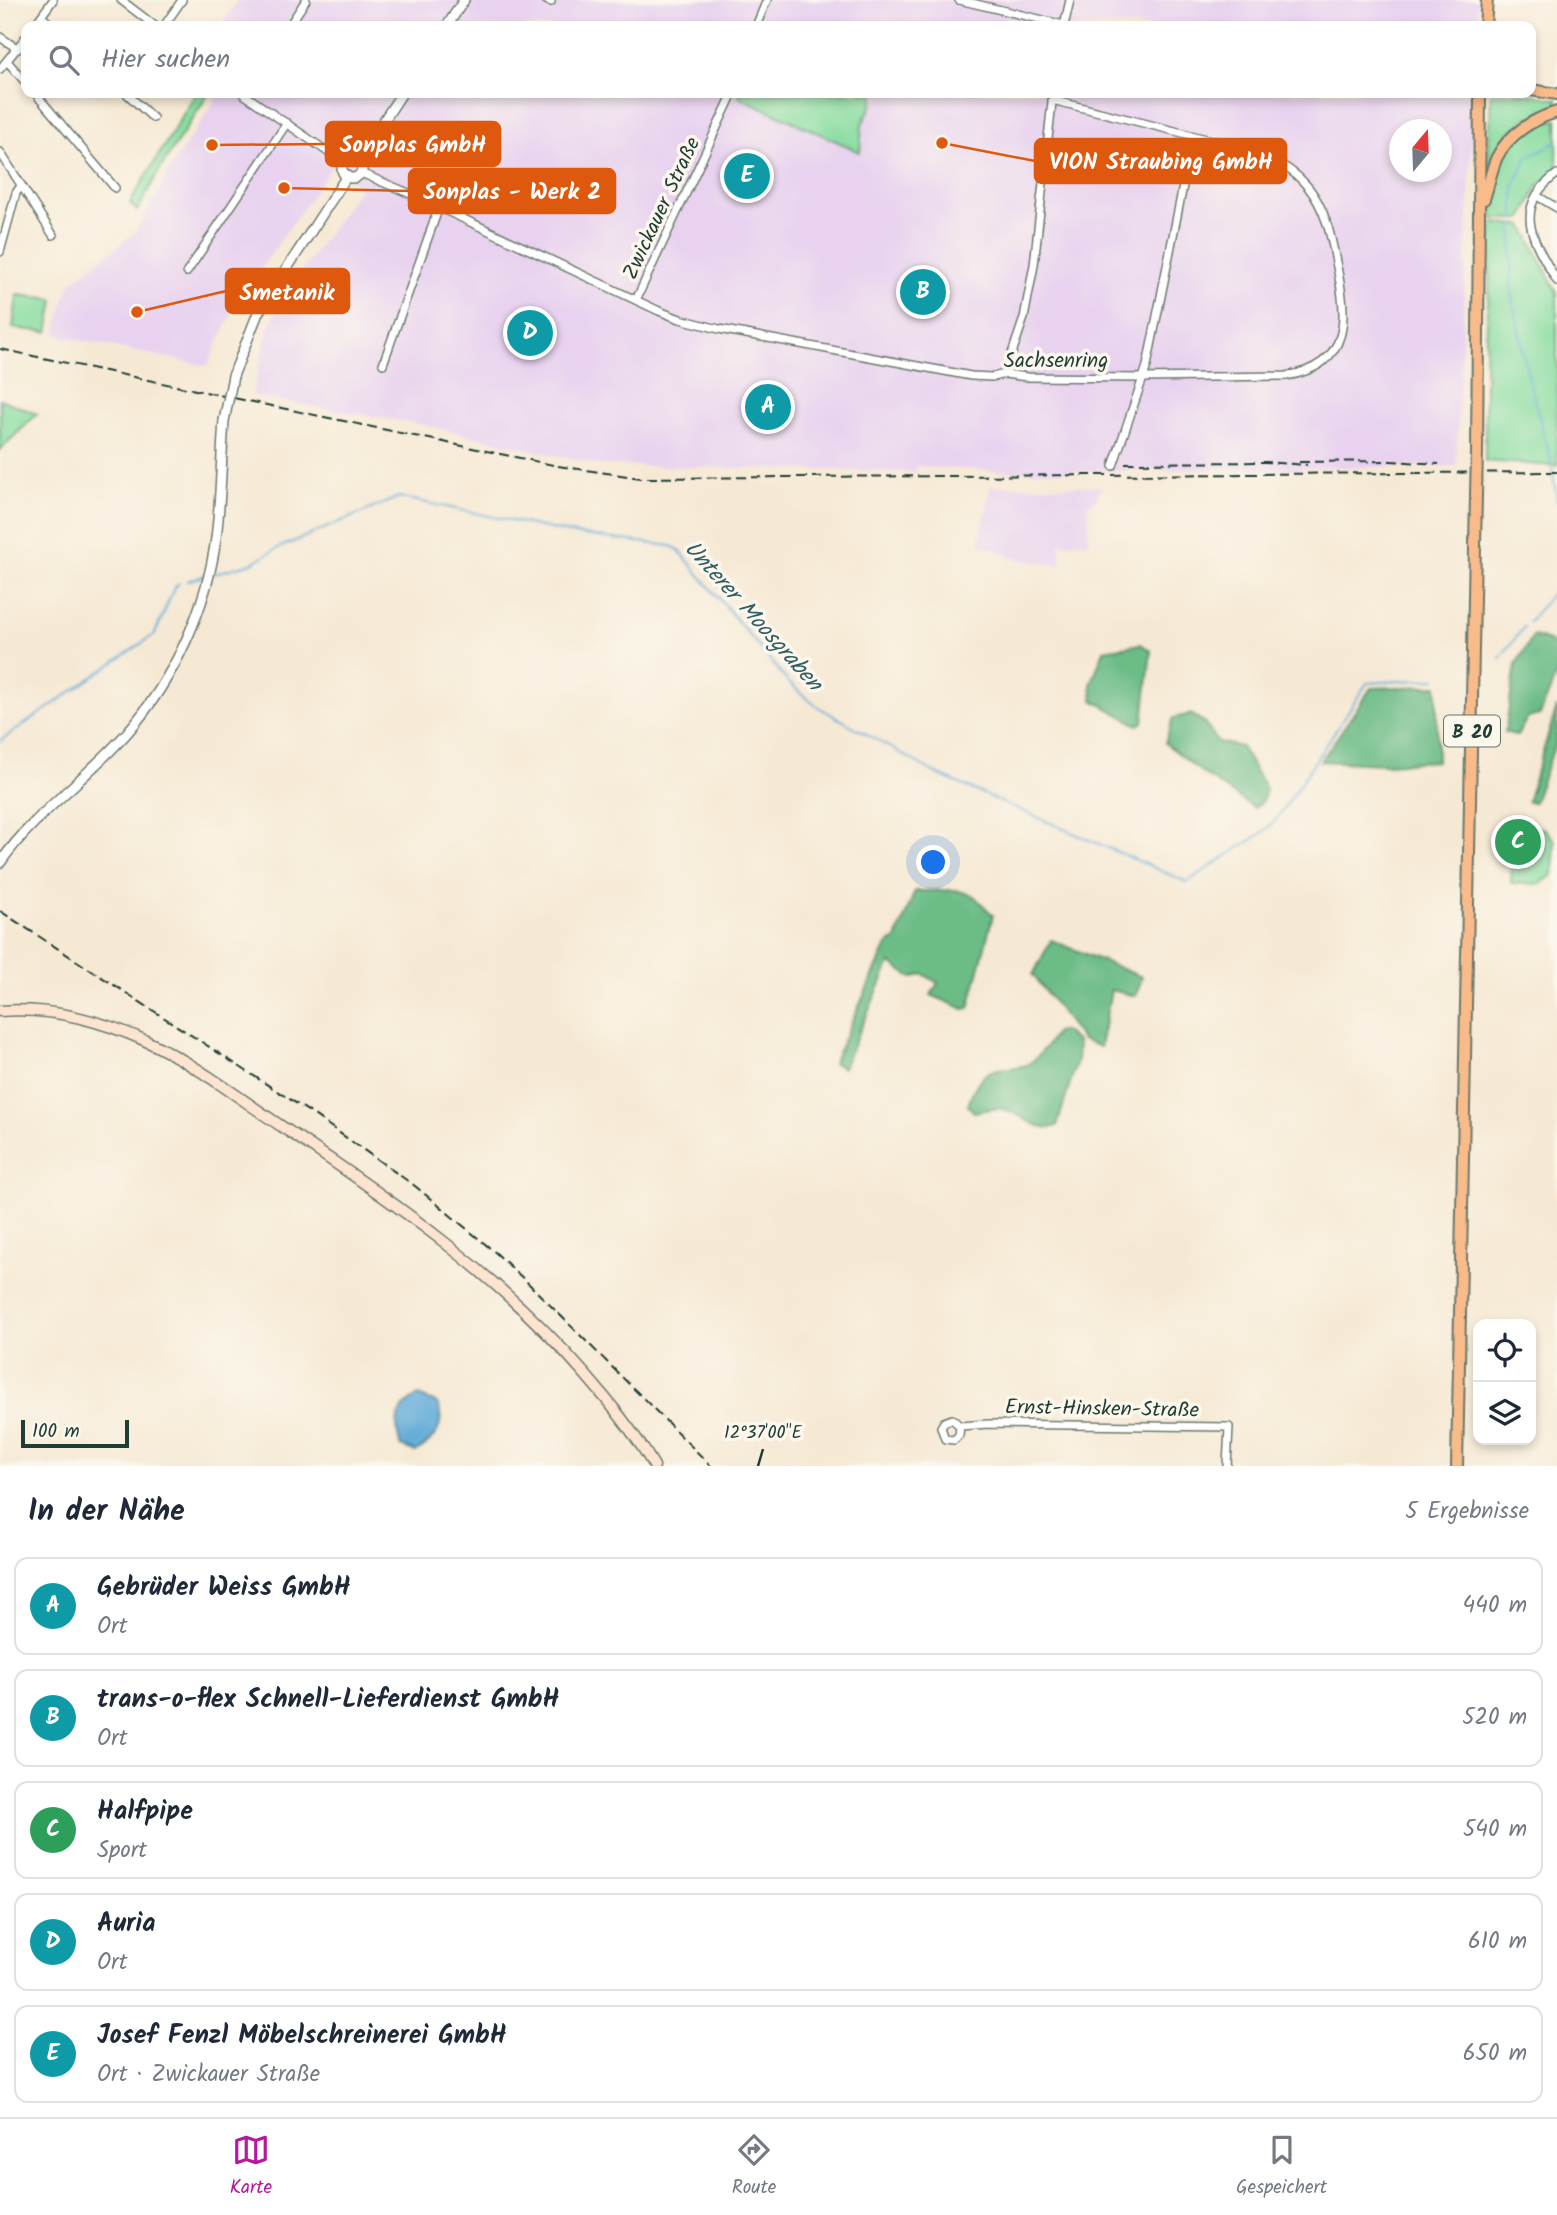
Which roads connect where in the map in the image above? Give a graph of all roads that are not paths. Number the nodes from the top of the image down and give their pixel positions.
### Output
1 (53, 0) edge
2 (121, 0) edge
3 (182, 0) edge
4 (306, 0) edge
5 (464, 0) edge
6 (767, 0) edge
7 (959, 0) edge
8 (1070, 0) edge
9 (1489, 0) edge
10 (42, 16) junction
11 (38, 21) edge
12 (48, 21) edge
13 (148, 21) edge
14 (167, 21) edge
15 (292, 21) edge
16 (450, 21) edge
17 (758, 21) edge
18 (1044, 21) edge
19 (1065, 21) edge
20 (1487, 21) edge
21 (0, 37) edge
22 (21, 44) edge
23 (18, 49) junction
24 (7, 61) junction
25 (0, 69) edge
26 (21, 77) edge
27 (1536, 91) edge
28 (1557, 94) edge
29 (39, 98) edge
30 (131, 98) edge
31 (251, 98) edge
32 (399, 98) edge
33 (731, 98) edge
34 (1053, 98) edge
35 (1060, 98) edge
36 (1480, 98) edge
37 (1557, 112) edge
38 (153, 118) dead end
39 (287, 123) junction
40 (1194, 136) junction
41 (0, 152) edge
42 (358, 160) junction
43 (344, 163) junction
44 (361, 173) junction
45 (1557, 174) edge
46 (347, 176) junction
47 (21, 186) junction
48 (115, 188) dead end
49 (1536, 196) junction
50 (439, 207) junction
51 (1480, 208) junction
52 (1557, 208) edge
53 (53, 235) dead end
54 (0, 252) edge
55 (187, 272) dead end
56 (1557, 281) edge
57 (636, 300) junction
58 (383, 364) dead end
59 (1005, 374) junction
60 (1142, 378) junction
61 (1113, 466) dead end
62 (0, 863) edge
63 (2, 1010) edge
64 (960, 1426) junction
65 (654, 1466) edge
66 (1227, 1466) edge
67 (1457, 1466) edge

1 - 10 street
2 - 13 street
3 - 14 street
4 - 15 street
5 - 16 street
6 - 17 street
7 - 18 street
8 - 19 street
9 - 20 highway
10 - 11 street
10 - 12 street
21 - 23 street
22 - 23 street
23 - 24 street
24 - 25 street
24 - 26 street
27 - 28 highway
29 - 48 street
30 - 38 street
31 - 39 street
32 - 42 street
33 - 57 street, Zwickauer Straße
34 - 59 street
35 - 40 street, Sachsenring
36 - 51 highway, B 20
37 - 51 highway
39 - 43 street
39 - 55 street
40 - 60 street
40 - 60 street, Sachsenring
41 - 47 street
42 - 43 street
42 - 44 street
43 - 46 street
44 - 46 street
44 - 50 street, Sachsenring
45 - 49 street
46 - 62 street, bridge
47 - 53 street
47 - 54 street
49 - 52 street
49 - 56 street
50 - 57 street, Sachsenring
50 - 58 street
51 - 67 highway, B 20, bridge
57 - 59 street, Sachsenring
59 - 60 street, Sachsenring
60 - 61 street
63 - 65 main road
64 - 64 street, Ernst-Hinsken-Straße
64 - 66 street, Ernst-Hinsken-Straße

